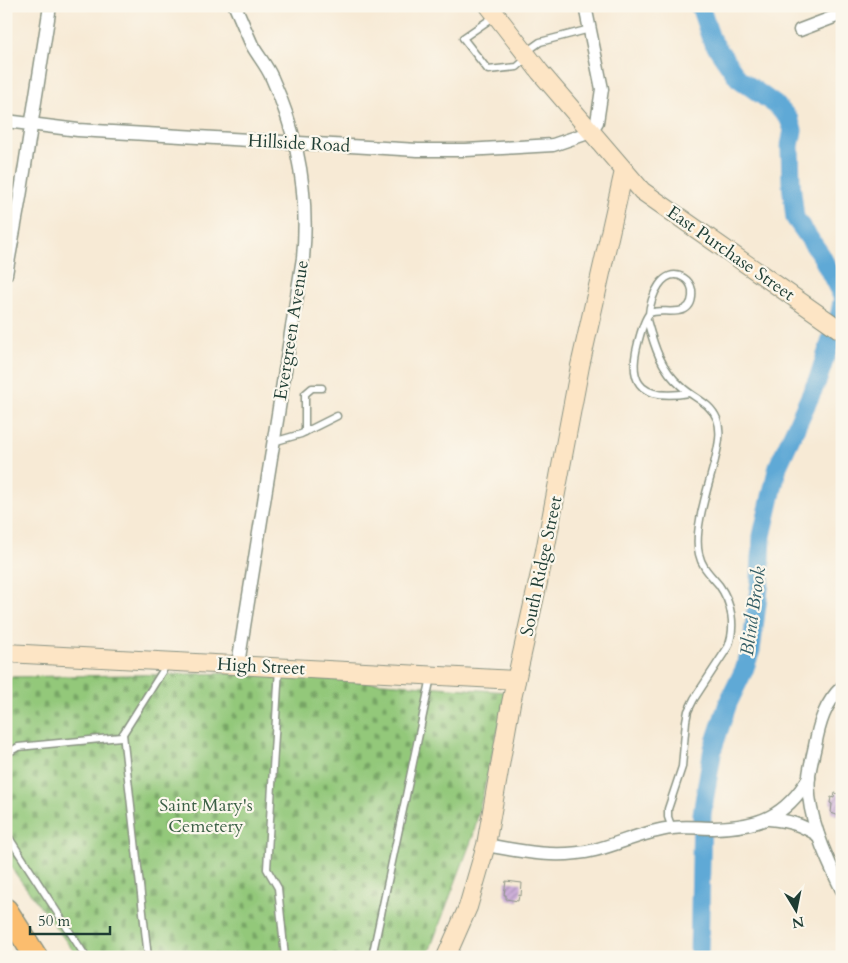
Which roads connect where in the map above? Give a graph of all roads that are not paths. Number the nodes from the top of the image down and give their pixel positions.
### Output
1 (50, 6) edge
2 (235, 6) edge
3 (585, 6) edge
4 (492, 11) edge
5 (842, 14) edge
6 (590, 29) junction
7 (800, 30) dead end
8 (527, 55) junction
9 (6, 121) edge
10 (32, 124) junction
11 (591, 132) junction
12 (294, 143) junction
13 (624, 171) junction
14 (6, 274) edge
15 (648, 317) junction
16 (842, 331) edge
17 (322, 388) dead end
18 (689, 393) junction
19 (338, 416) dead end
20 (305, 432) junction
21 (273, 442) junction
22 (6, 653) edge
23 (169, 660) junction
24 (238, 664) junction
25 (279, 667) junction
26 (431, 675) junction
27 (516, 680) junction
28 (842, 687) edge
29 (123, 734) junction
30 (6, 754) edge
31 (809, 778) junction
32 (769, 819) junction
33 (672, 828) junction
34 (6, 833) edge
35 (818, 835) junction
36 (486, 845) junction
37 (842, 890) edge
38 (6, 910) edge
39 (36, 957) edge
40 (86, 957) edge
41 (148, 957) edge
42 (285, 957) edge
43 (372, 957) edge
44 (446, 957) edge

1 - 10 street
2 - 12 street, Evergreen Avenue
3 - 6 street
4 - 8 street
4 - 8 lane
5 - 7 street
6 - 8 lane
6 - 11 street
8 - 11 street
9 - 10 street, Hillside Road
10 - 12 street, Hillside Road
10 - 14 street
11 - 12 street, Hillside Road
11 - 13 street, East Purchase Street
12 - 21 street, Evergreen Avenue
13 - 16 street, East Purchase Street
13 - 27 street, South Ridge Street
15 - 15 lane
15 - 18 lane
15 - 18 lane
17 - 20 lane
18 - 33 lane
19 - 20 lane
20 - 21 lane
21 - 24 street, Evergreen Avenue
22 - 23 street, High Street
23 - 24 street, High Street
23 - 29 lane
24 - 25 street, High Street
25 - 26 street, High Street
25 - 42 lane
26 - 27 street, High Street
26 - 43 lane
27 - 36 street, South Ridge Street
28 - 31 street
29 - 30 lane
29 - 41 lane
31 - 32 street
31 - 35 street
32 - 33 street
32 - 35 street
33 - 36 street
34 - 40 lane
35 - 37 street
36 - 44 street, South Ridge Street
38 - 39 highway

